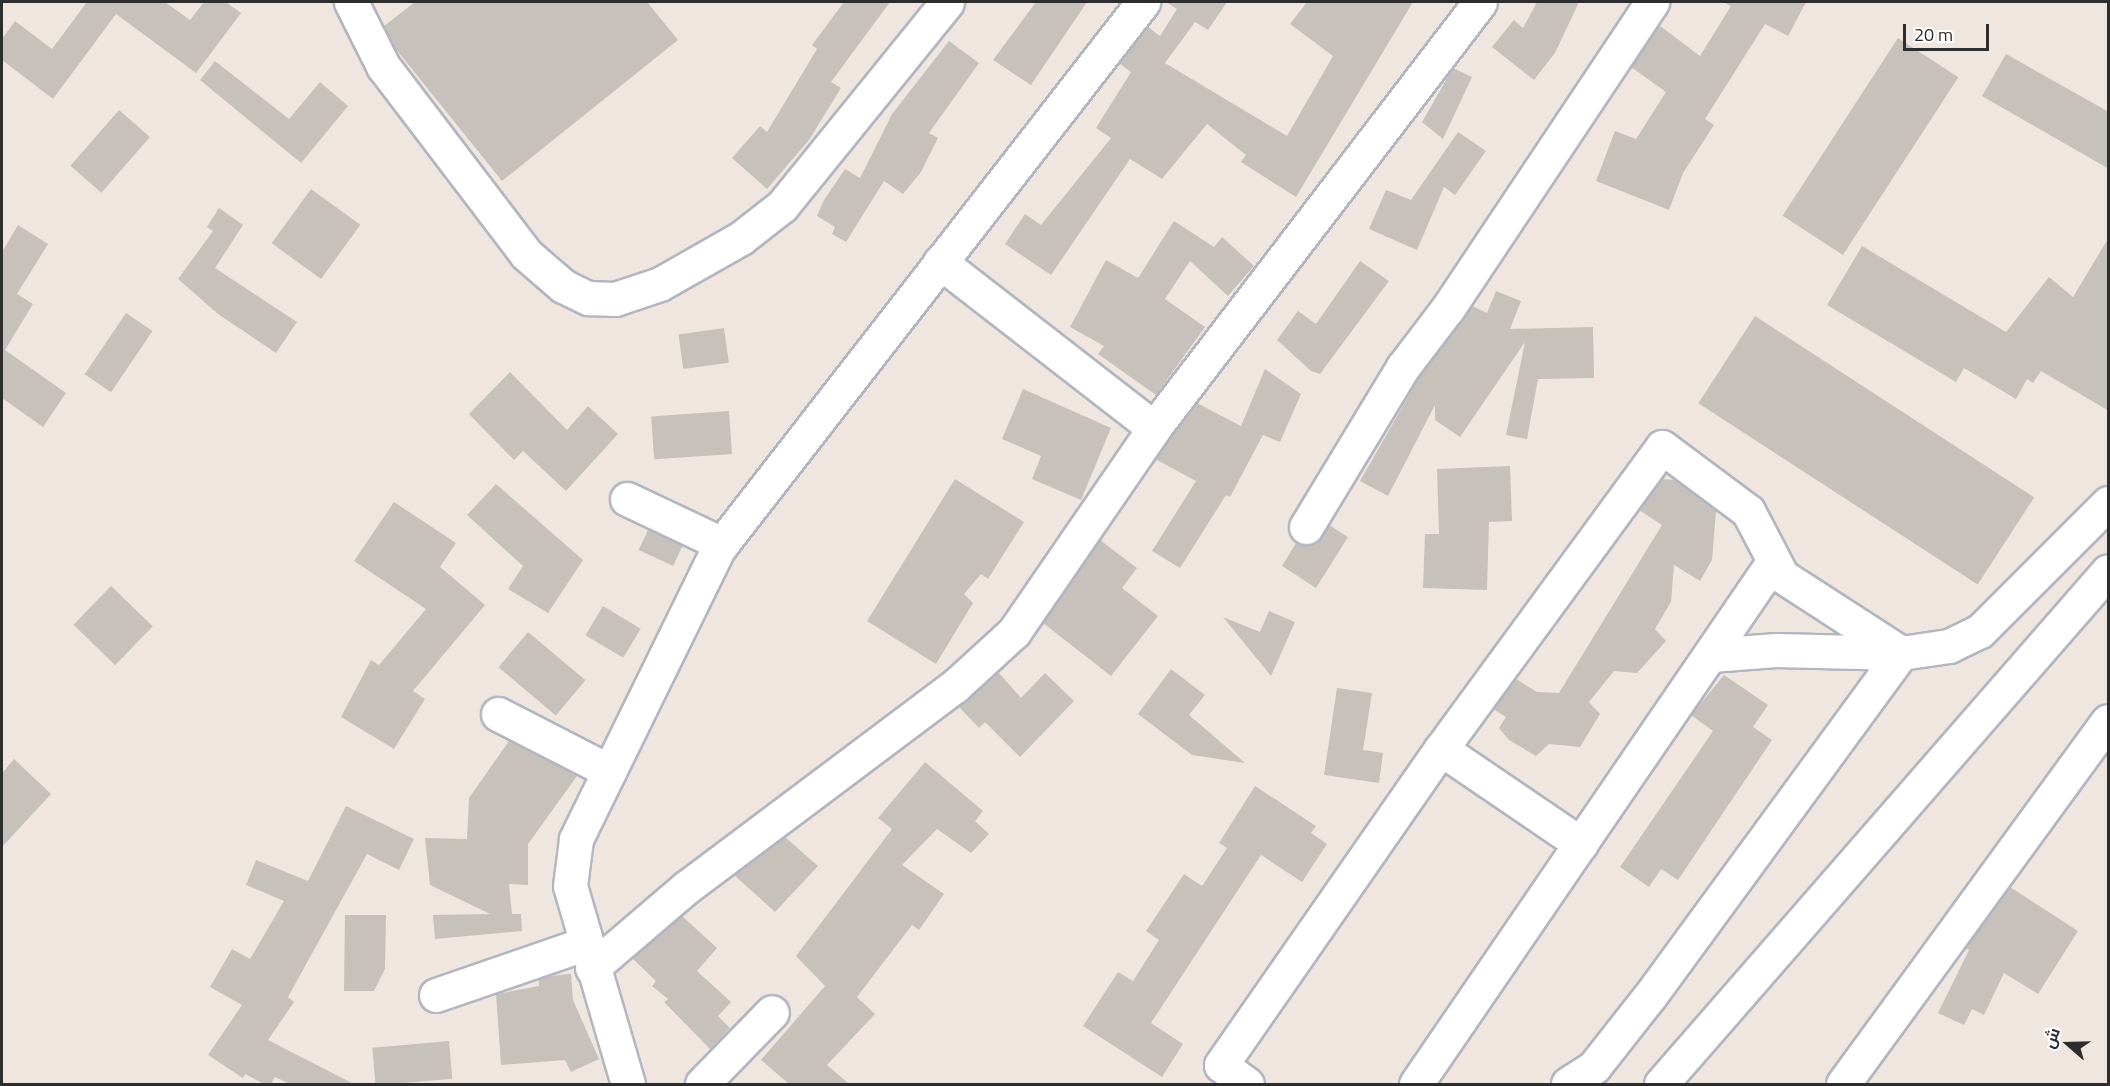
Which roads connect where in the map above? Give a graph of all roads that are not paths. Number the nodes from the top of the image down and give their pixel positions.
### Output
1 (351, 2) edge
2 (947, 2) edge
3 (1143, 2) edge
4 (1480, 2) edge
5 (1652, 2) edge
6 (940, 262) junction
7 (1154, 428) junction
8 (627, 499) dead end
9 (2109, 503) edge
10 (1305, 527) dead end
11 (722, 544) junction
12 (1773, 562) junction
13 (2109, 571) edge
14 (1900, 653) junction
15 (1711, 655) junction
16 (498, 714) dead end
17 (2109, 721) edge
18 (1441, 749) junction
19 (609, 771) junction
20 (1581, 844) junction
21 (588, 956) junction
22 (436, 995) dead end
23 (772, 1012) dead end
24 (619, 1082) edge
25 (702, 1084) edge
26 (1247, 1084) edge
27 (1416, 1084) edge
28 (1568, 1084) edge
29 (1660, 1084) edge
30 (1844, 1084) edge

1 - 2 street
3 - 6 street
4 - 7 street
5 - 10 street
6 - 7 street
6 - 11 street
7 - 21 street
8 - 11 street
9 - 14 street
11 - 19 street
12 - 14 street
12 - 15 street
12 - 18 street
13 - 29 street
14 - 15 street
14 - 28 street
15 - 20 street
16 - 19 street
17 - 30 street
18 - 20 street
18 - 26 street
19 - 21 street
20 - 27 street
21 - 22 street
21 - 24 street
23 - 25 street

